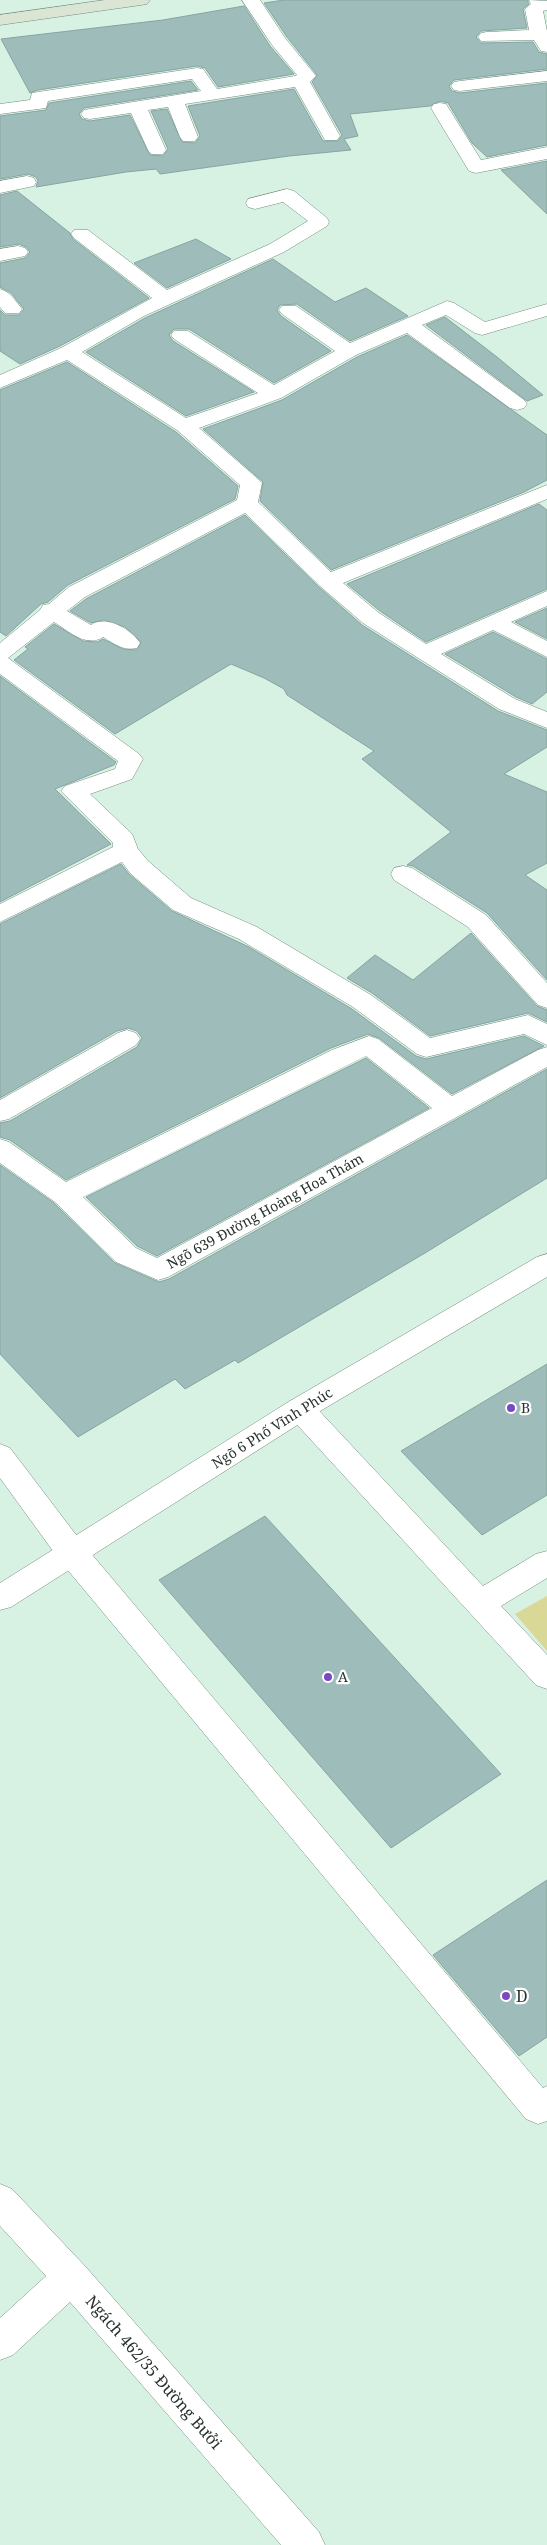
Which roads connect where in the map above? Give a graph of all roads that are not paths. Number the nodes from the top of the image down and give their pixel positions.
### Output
1 (136, 0) edge
2 (141, 0) edge
3 (250, 0) edge
4 (541, 1) edge
5 (0, 20) edge
6 (487, 37) dead end
7 (543, 41) edge
8 (547, 76) edge
9 (300, 81) junction
10 (460, 86) dead end
11 (213, 94) junction
12 (175, 101) junction
13 (137, 107) junction
14 (440, 108) dead end
15 (0, 109) edge
16 (90, 114) dead end
17 (331, 136) dead end
18 (189, 137) dead end
19 (157, 150) dead end
20 (547, 153) edge
21 (27, 182) dead end
22 (0, 186) edge
23 (255, 203) dead end
24 (81, 234) dead end
25 (166, 299) junction
26 (289, 310) dead end
27 (547, 310) edge
28 (409, 325) junction
29 (181, 335) dead end
30 (349, 351) junction
31 (68, 352) junction
32 (0, 382) edge
33 (274, 394) junction
34 (517, 404) dead end
35 (184, 426) junction
36 (547, 491) edge
37 (246, 503) junction
38 (328, 581) junction
39 (547, 598) edge
40 (51, 610) junction
41 (494, 622) junction
42 (129, 643) dead end
43 (547, 650) edge
44 (424, 653) junction
45 (0, 654) edge
46 (0, 663) edge
47 (547, 721) edge
48 (126, 850) junction
49 (403, 874) dead end
50 (0, 914) edge
51 (547, 999) edge
52 (547, 1007) edge
53 (537, 1030) edge
54 (127, 1039) dead end
55 (547, 1056) edge
56 (451, 1109) junction
57 (0, 1112) edge
58 (0, 1149) edge
59 (64, 1195) junction
60 (547, 1264) edge
61 (300, 1409) junction
62 (0, 1456) edge
63 (72, 1553) junction
64 (547, 1563) edge
65 (0, 1598) edge
66 (480, 1603) junction
67 (547, 1676) edge
68 (547, 2102) edge
69 (0, 2201) edge
70 (71, 2277) junction
71 (0, 2342) edge
72 (306, 2545) edge

1 - 2 main road
1 - 5 main road
3 - 9 street
4 - 7 street
6 - 7 street
8 - 10 street
9 - 11 street
9 - 17 street
11 - 12 street
11 - 15 street
12 - 13 street
12 - 18 street
13 - 16 street
13 - 19 street
14 - 20 street
21 - 22 street
23 - 25 street
24 - 25 street
25 - 31 street
26 - 30 street
27 - 28 street
28 - 30 street
28 - 34 street
29 - 33 street
30 - 33 street
31 - 32 street
31 - 35 street
33 - 35 street
35 - 37 street
36 - 38 street
37 - 38 street
37 - 40 street
38 - 44 street
39 - 41 street
40 - 42 street
40 - 45 street
41 - 43 street
41 - 44 street
44 - 47 street
46 - 48 street
48 - 50 street
48 - 53 street
49 - 51 street
52 - 53 street
54 - 57 street
55 - 56 street, Ngõ 639 Đường Hoàng Hoa Thám
56 - 59 street
56 - 59 street, Ngõ 639 Đường Hoàng Hoa Thám
58 - 59 street, Ngõ 639 Đường Hoàng Hoa Thám
60 - 61 street, Ngõ 6 Phố Vĩnh Phúc
61 - 63 street, Ngõ 6 Phố Vĩnh Phúc
61 - 66 street
62 - 63 street
63 - 65 street, Ngõ 6 Phố Vĩnh Phúc
63 - 68 street
64 - 66 street
66 - 67 street
69 - 70 street, Ngách 462/35 Đường Bưởi
70 - 71 street
70 - 72 street, Ngách 462/35 Đường Bưởi

